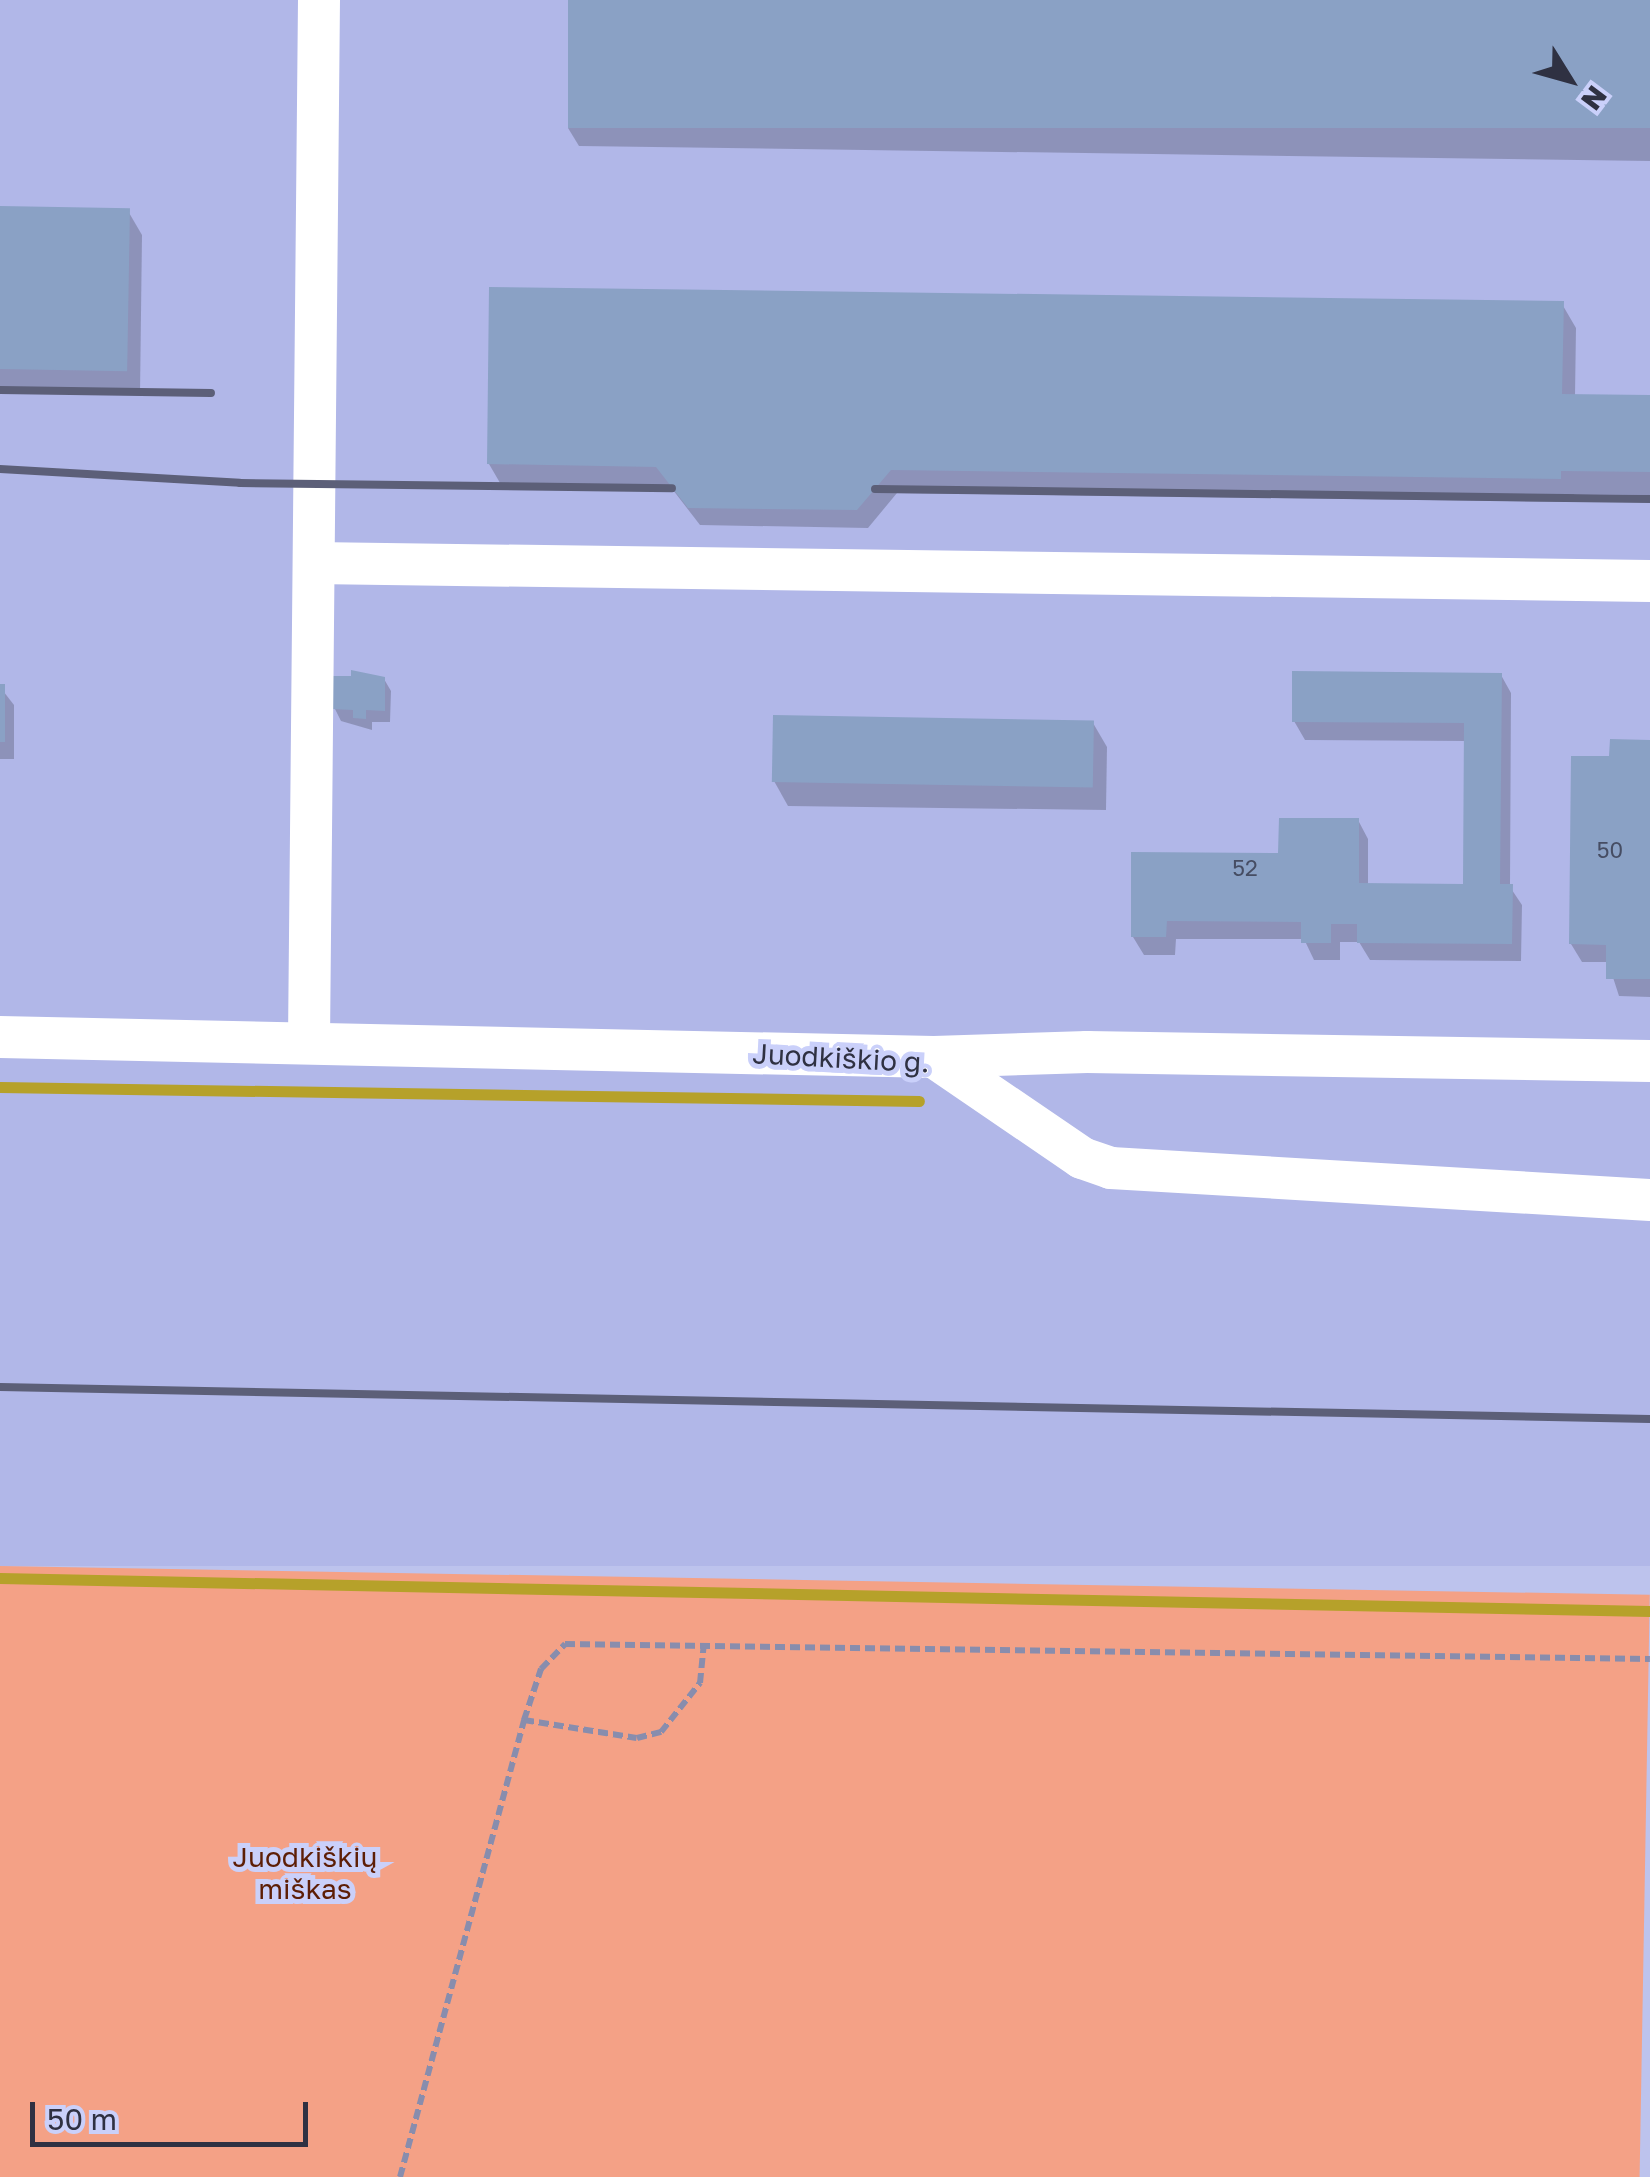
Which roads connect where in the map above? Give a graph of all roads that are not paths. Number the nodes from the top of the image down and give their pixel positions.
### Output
1 (319, 0) edge
2 (314, 562) junction
3 (1650, 581) edge
4 (0, 1037) edge
5 (310, 1041) junction
6 (934, 1057) junction
7 (1650, 1061) edge
8 (1650, 1200) edge

1 - 2 street
2 - 3 street
2 - 5 street
4 - 5 street, Juodkiškio g.
5 - 6 street, Juodkiškio g.
6 - 7 street
6 - 8 street, Juodkiškio g.

